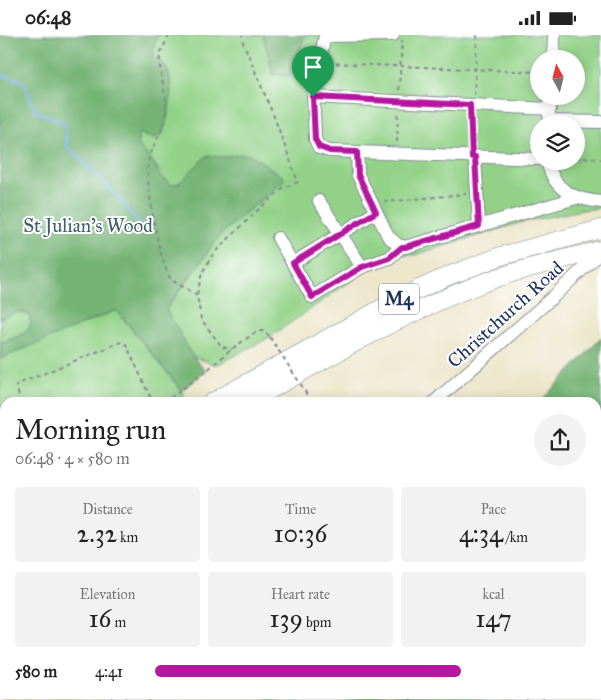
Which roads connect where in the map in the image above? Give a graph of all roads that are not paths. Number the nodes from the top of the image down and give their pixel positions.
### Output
1 (393, 35) edge
2 (554, 35) edge
3 (553, 50) edge
4 (313, 97) junction
5 (549, 113) edge
6 (601, 122) edge
7 (357, 152) junction
8 (473, 157) junction
9 (530, 159) edge
10 (549, 170) edge
11 (576, 198) junction
12 (319, 201) dead end
13 (601, 202) edge
14 (374, 208) junction
15 (479, 226) junction
16 (601, 229) edge
17 (340, 234) junction
18 (278, 237) dead end
19 (402, 247) junction
20 (601, 251) edge
21 (293, 263) junction
22 (362, 267) junction
23 (222, 397) edge
24 (257, 397) edge
25 (440, 397) edge

1 - 4 street
2 - 3 street
4 - 5 street
4 - 7 street
5 - 6 street
7 - 8 street
7 - 14 street
8 - 9 street
8 - 15 street
10 - 11 street
11 - 13 street
11 - 15 street
12 - 17 street
14 - 17 street
14 - 19 street
15 - 19 street
16 - 23 highway, M4
17 - 21 street
17 - 22 street
18 - 21 street
19 - 22 street
20 - 24 highway, M4
20 - 25 street, Christchurch Road
21 - 22 street

